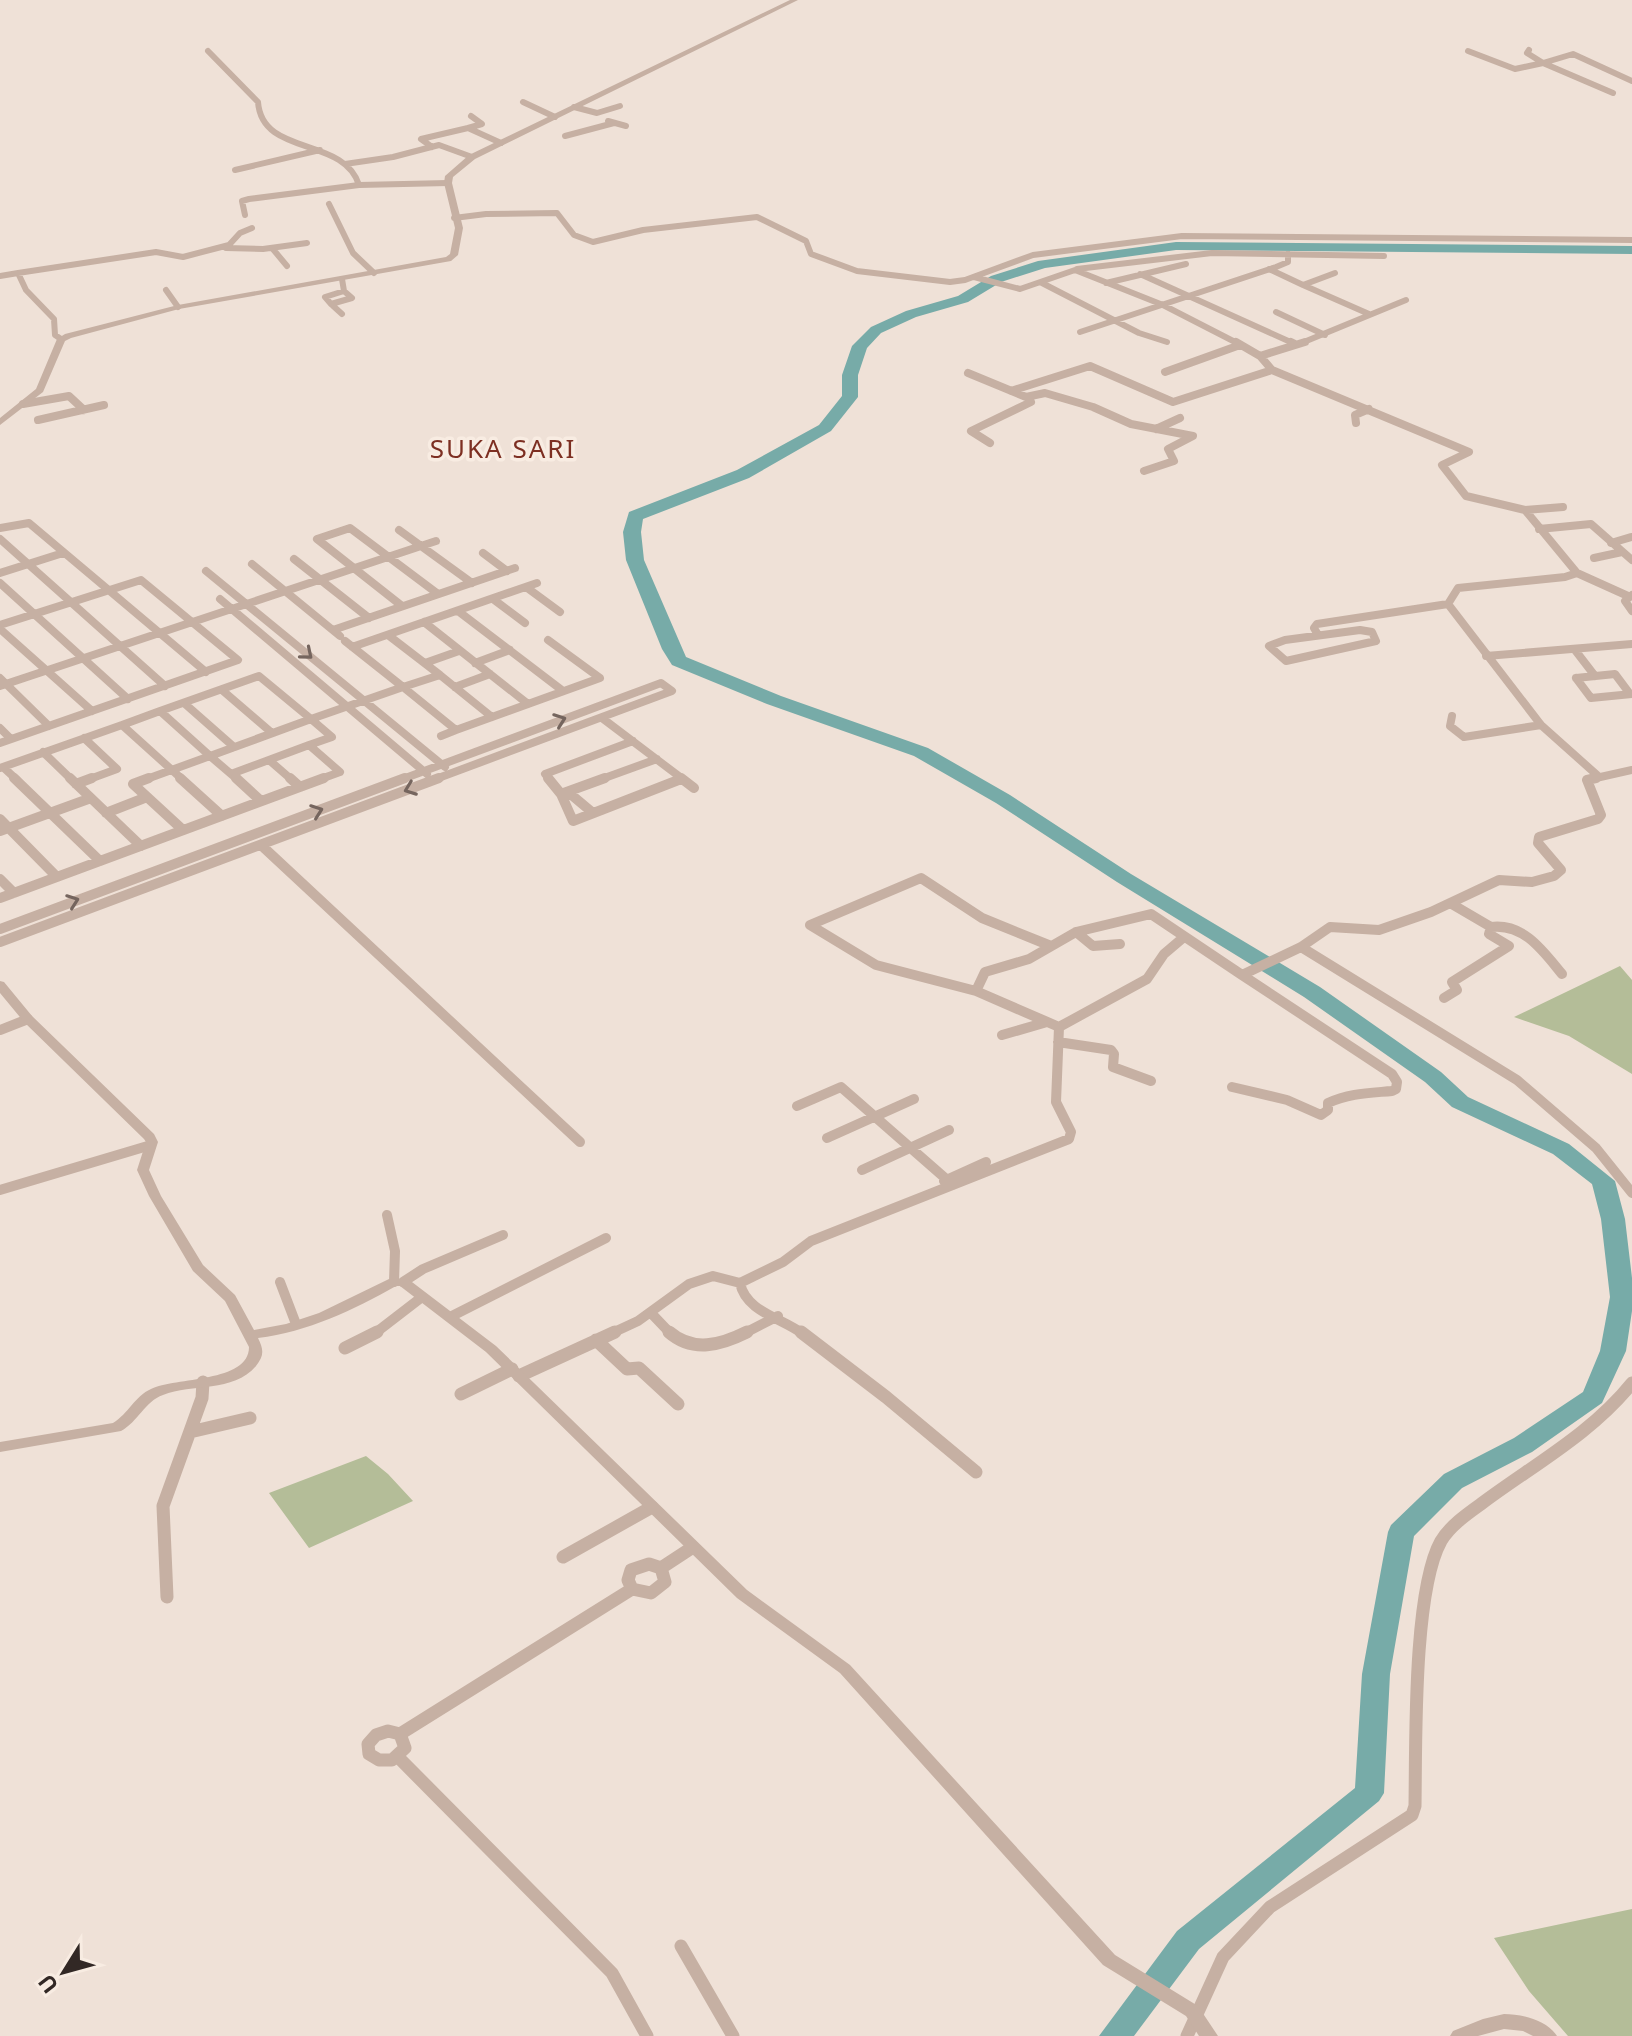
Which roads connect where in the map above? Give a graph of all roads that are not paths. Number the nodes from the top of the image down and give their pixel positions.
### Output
1 (795, 0) edge
2 (1529, 50) dead end
3 (208, 51) dead end
4 (1468, 51) dead end
5 (1543, 63) junction
6 (1632, 81) edge
7 (1613, 93) dead end
8 (523, 102) dead end
9 (620, 106) dead end
10 (574, 107) junction
11 (597, 113) junction
12 (471, 116) dead end
13 (555, 117) junction
14 (614, 123) junction
15 (626, 126) dead end
16 (468, 128) junction
17 (565, 136) dead end
18 (501, 143) junction
19 (432, 147) junction
20 (322, 150) junction
21 (472, 157) junction
22 (345, 164) junction
23 (235, 170) dead end
24 (448, 183) junction
25 (359, 185) junction
26 (329, 204) dead end
27 (245, 215) dead end
28 (454, 218) junction
29 (252, 228) dead end
30 (1632, 240) edge
31 (307, 243) dead end
32 (221, 248) junction
33 (272, 248) junction
34 (1288, 254) junction
35 (1384, 256) dead end
36 (1115, 263) junction
37 (1186, 264) dead end
38 (287, 266) dead end
39 (1089, 267) junction
40 (1269, 269) junction
41 (1075, 270) junction
42 (18, 273) junction
43 (374, 273) junction
44 (1335, 273) dead end
45 (1137, 274) junction
46 (0, 276) edge
47 (978, 278) junction
48 (342, 279) junction
49 (1117, 279) junction
50 (1042, 283) junction
51 (1106, 283) junction
52 (1303, 285) junction
53 (166, 290) dead end
54 (1187, 297) junction
55 (1406, 300) dead end
56 (1163, 305) junction
57 (178, 307) junction
58 (1276, 312) dead end
59 (342, 314) dead end
60 (1369, 314) junction
61 (1117, 320) junction
62 (1080, 332) dead end
63 (1325, 335) junction
64 (61, 339) junction
65 (1167, 342) dead end
66 (1295, 344) junction
67 (1240, 345) junction
68 (1260, 356) junction
69 (1272, 370) junction
70 (1165, 372) dead end
71 (968, 373) dead end
72 (1011, 391) junction
73 (1026, 397) junction
74 (23, 404) junction
75 (104, 405) dead end
76 (1369, 409) junction
77 (84, 410) junction
78 (1180, 418) dead end
79 (38, 420) dead end
80 (0, 422) edge
81 (1356, 423) dead end
82 (1155, 430) junction
83 (990, 443) dead end
84 (1144, 471) dead end
85 (1563, 507) dead end
86 (1525, 510) junction
87 (1607, 524) dead end
88 (0, 528) edge
89 (1595, 528) junction
90 (1539, 529) junction
91 (399, 530) dead end
92 (1631, 537) edge
93 (0, 539) edge
94 (436, 541) dead end
95 (1611, 543) junction
96 (422, 546) junction
97 (1622, 552) junction
98 (63, 553) junction
99 (483, 553) dead end
100 (389, 557) junction
101 (1594, 558) dead end
102 (294, 559) dead end
103 (1632, 560) edge
104 (28, 564) junction
105 (252, 564) dead end
106 (354, 569) junction
107 (206, 571) dead end
108 (0, 573) edge
109 (1577, 573) junction
110 (321, 580) junction
111 (0, 583) edge
112 (472, 583) junction
113 (537, 583) dead end
114 (526, 587) junction
115 (107, 591) junction
116 (286, 592) junction
117 (438, 594) junction
118 (1630, 596) edge
119 (220, 599) dead end
120 (493, 599) junction
121 (68, 603) junction
122 (247, 604) junction
123 (1448, 604) junction
124 (402, 606) junction
125 (233, 609) junction
126 (458, 611) junction
127 (1632, 611) edge
128 (560, 612) dead end
129 (36, 613) junction
130 (369, 618) junction
131 (195, 622) junction
132 (424, 622) junction
133 (525, 623) dead end
134 (0, 627) edge
135 (159, 634) junction
136 (388, 635) junction
137 (1318, 635) junction
138 (342, 638) junction
139 (548, 640) dead end
140 (1632, 644) edge
141 (119, 646) junction
142 (510, 650) junction
143 (1575, 650) dead end
144 (459, 651) junction
145 (1486, 656) junction
146 (83, 659) junction
147 (425, 663) junction
148 (475, 663) junction
149 (45, 671) junction
150 (206, 672) junction
151 (490, 674) junction
152 (440, 675) junction
153 (1595, 676) junction
154 (2, 683) edge
155 (165, 686) junction
156 (403, 687) junction
157 (455, 687) junction
158 (222, 690) junction
159 (563, 691) junction
160 (1631, 694) edge
161 (128, 699) junction
162 (364, 701) junction
163 (184, 703) junction
164 (528, 704) junction
165 (348, 706) junction
166 (92, 711) junction
167 (160, 711) junction
168 (1452, 716) dead end
169 (492, 717) junction
170 (602, 718) junction
171 (311, 719) junction
172 (122, 725) junction
173 (1541, 725) junction
174 (49, 726) junction
175 (0, 728) edge
176 (456, 730) junction
177 (272, 733) junction
178 (441, 736) dead end
179 (84, 738) junction
180 (11, 739) junction
181 (633, 741) junction
182 (0, 743) edge
183 (309, 745) junction
184 (234, 747) junction
185 (43, 752) junction
186 (210, 756) junction
187 (657, 759) junction
188 (269, 760) junction
189 (441, 764) junction
190 (2, 767) edge
191 (117, 769) junction
192 (172, 770) junction
193 (1632, 770) edge
194 (423, 771) junction
195 (453, 773) junction
196 (231, 774) junction
197 (1597, 775) junction
198 (681, 779) junction
199 (435, 780) junction
200 (76, 784) junction
201 (133, 784) junction
202 (300, 787) junction
203 (694, 788) dead end
204 (565, 793) junction
205 (147, 797) junction
206 (91, 798) junction
207 (261, 801) junction
208 (50, 813) junction
209 (106, 813) junction
210 (593, 813) junction
211 (222, 816) junction
212 (0, 819) edge
213 (4, 830) edge
214 (183, 830) junction
215 (240, 839) junction
216 (141, 846) junction
217 (256, 847) junction
218 (100, 861) junction
219 (57, 877) junction
220 (0, 879) edge
221 (14, 893) junction
222 (0, 898) edge
223 (1450, 903) junction
224 (1491, 927) junction
225 (0, 929) edge
226 (1076, 932) junction
227 (1184, 937) junction
228 (0, 942) edge
229 (1120, 944) dead end
230 (1051, 946) junction
231 (1301, 947) junction
232 (1247, 972) junction
233 (1562, 974) dead end
234 (0, 985) edge
235 (976, 991) junction
236 (1444, 998) dead end
237 (28, 1019) junction
238 (1047, 1022) junction
239 (1059, 1027) junction
240 (0, 1030) edge
241 (1002, 1035) dead end
242 (1058, 1042) junction
243 (1151, 1081) dead end
244 (1232, 1087) dead end
245 (914, 1099) dead end
246 (797, 1106) dead end
247 (875, 1117) junction
248 (949, 1130) dead end
249 (827, 1138) dead end
250 (580, 1142) dead end
251 (151, 1145) junction
252 (911, 1148) junction
253 (986, 1162) dead end
254 (862, 1170) dead end
255 (950, 1182) junction
256 (0, 1190) edge
257 (1632, 1191) edge
258 (895, 1204) dead end
259 (387, 1215) dead end
260 (503, 1235) dead end
261 (606, 1238) dead end
262 (280, 1282) dead end
263 (398, 1282) junction
264 (740, 1283) junction
265 (422, 1297) junction
266 (651, 1313) junction
267 (778, 1316) junction
268 (450, 1317) junction
269 (296, 1324) junction
270 (248, 1335) junction
271 (596, 1340) junction
272 (345, 1348) dead end
273 (516, 1373) junction
274 (203, 1382) junction
275 (1632, 1383) edge
276 (461, 1394) dead end
277 (678, 1404) dead end
278 (250, 1418) dead end
279 (190, 1432) junction
280 (0, 1447) edge
281 (976, 1472) dead end
282 (652, 1507) junction
283 (693, 1547) junction
284 (563, 1557) dead end
285 (661, 1568) junction
286 (632, 1589) junction
287 (167, 1597) dead end
288 (400, 1734) junction
289 (398, 1757) junction
290 (681, 1946) dead end
291 (1195, 2014) junction
292 (647, 2036) edge
293 (733, 2036) edge
294 (1187, 2036) edge
295 (1209, 2036) edge
296 (1459, 2036) edge
297 (1548, 2036) edge

1 - 10 street
2 - 5 street
3 - 20 street
4 - 5 street
5 - 6 street
5 - 7 street
8 - 13 street
9 - 11 street
10 - 11 street
10 - 13 street
11 - 14 street
12 - 16 street
13 - 18 street
14 - 15 street
14 - 17 street
16 - 18 street
16 - 19 street
18 - 21 street
19 - 21 street
19 - 22 street
20 - 22 street
20 - 23 street
21 - 24 street
22 - 25 street
24 - 25 street
24 - 28 street
25 - 27 street
26 - 43 street
28 - 43 street
28 - 47 street
29 - 32 street
30 - 47 street
31 - 33 street
32 - 33 street
32 - 42 street
33 - 38 street
34 - 35 street
34 - 36 street
34 - 40 street
36 - 39 street
36 - 45 street
37 - 45 street
39 - 41 street
39 - 49 street
40 - 52 street
40 - 54 street
41 - 50 street
41 - 51 street
42 - 46 street
42 - 64 street
43 - 48 street
44 - 52 street
45 - 49 street
45 - 54 street
47 - 50 street
48 - 57 street
48 - 59 street
49 - 51 street
50 - 61 street
51 - 56 street
52 - 60 street
53 - 57 street
54 - 56 street
54 - 66 street
55 - 60 street
56 - 61 street
56 - 67 street
57 - 64 street
58 - 63 street
60 - 63 street
61 - 62 street
61 - 65 street
63 - 66 street
64 - 74 street
66 - 68 street
67 - 68 street
67 - 70 street
68 - 69 street
69 - 72 street
69 - 76 street
71 - 72 street
72 - 73 street
73 - 82 street
73 - 83 street
74 - 77 street
74 - 80 street
75 - 77 street
76 - 81 street
76 - 86 street
77 - 79 street
78 - 82 street
82 - 84 street
85 - 86 street
86 - 90 street
87 - 89 street
88 - 98 street
89 - 90 street
89 - 95 street
90 - 109 street
91 - 96 street
92 - 95 street
93 - 104 street
94 - 96 street
95 - 97 street
96 - 100 street
96 - 112 street
97 - 101 street
97 - 103 street
98 - 104 street
98 - 115 street
99 - 112 street
100 - 106 street
100 - 106 street
100 - 117 street
102 - 110 street
104 - 108 street
104 - 121 street
105 - 116 street
106 - 110 street
106 - 124 street
107 - 122 street
109 - 118 street
109 - 123 street
110 - 116 street
110 - 130 street
111 - 129 street
112 - 117 street
113 - 114 street
114 - 120 street
114 - 128 street
115 - 121 street
115 - 131 street
115 - 135 street
116 - 122 street
116 - 138 street
117 - 124 street
118 - 127 street
119 - 125 street
120 - 126 street
120 - 133 street
121 - 129 street
121 - 141 street
122 - 125 street
122 -> 162 street
123 - 137 street
123 - 145 street
124 - 130 street
125 - 131 street
125 - 165 street
126 - 132 street
126 - 142 street
129 - 134 street
129 - 146 street
130 - 138 street
131 - 135 street
131 - 150 street
132 - 136 street
132 - 144 street
134 - 149 street
135 - 141 street
135 - 150 street
136 - 138 street
136 - 147 street
137 - 137 street
138 - 156 street
139 - 159 street
140 - 145 street
141 - 146 street
141 - 155 street
142 - 148 street
142 - 159 street
143 - 153 street
144 - 147 street
144 - 148 street
145 - 173 street
146 - 149 street
146 - 161 street
147 - 152 street
148 - 151 street
149 - 154 street
149 - 166 street
150 - 155 street
151 - 157 street
151 - 164 street
152 - 156 street
152 - 157 street
153 - 160 street
153 - 160 street
154 - 174 street
155 - 161 street
156 - 162 street
156 - 176 street
157 - 169 street
158 - 163 street
158 - 171 street
158 - 177 street
159 - 164 street
161 - 166 street
162 - 165 street
162 - 189 street
163 - 167 street
163 - 184 street
164 - 169 street
165 - 171 street
165 - 194 street
166 - 174 street
167 - 172 street
167 - 186 street
168 - 173 street
169 - 176 street
170 - 181 street
189 -> 170 street
170 - 195 street
171 - 177 street
171 - 183 street
172 - 179 street
172 - 192 street
173 - 197 street
174 - 180 street
175 - 180 street
176 - 178 street
177 - 184 street
179 - 185 street
179 - 191 street
180 - 182 street
181 - 187 street
181 - 204 street
183 - 188 street
183 - 202 street
184 - 186 street
185 - 190 street
185 - 200 street
186 - 192 street
186 - 196 street
187 - 198 street
187 - 204 street
188 - 196 street
188 - 202 street
189 - 194 street
189 - 195 street
190 - 208 street
191 - 200 street
191 - 201 street
192 - 201 street
192 - 211 street
193 - 197 street
194 - 199 street
215 -> 194 street
195 - 199 street
196 - 207 street
197 - 223 street
198 - 203 street
198 - 210 street
199 -> 217 street
200 - 206 street
201 - 205 street
202 - 207 street
204 - 210 street
204 - 210 street
205 - 209 street
205 - 214 street
206 - 208 street
206 - 209 street
207 - 211 street
208 - 213 street
208 - 218 street
209 - 216 street
211 - 214 street
212 - 213 street
213 - 219 street
214 - 216 street
215 - 217 street
225 -> 215 street
216 - 218 street
217 - 228 street
217 - 250 street
218 - 219 street
219 - 221 street
220 - 221 street
221 - 222 street
223 - 224 street
223 - 231 street
224 - 233 street
224 - 236 street
226 - 227 street
226 - 229 street
226 - 230 street
227 - 232 street
227 - 239 street
230 - 235 street
230 - 235 street
231 - 232 street
231 - 257 street
232 - 244 street
234 - 237 street
235 - 238 street
237 - 240 street
237 - 251 street
238 - 239 street
238 - 241 street
239 - 242 street
242 - 243 street
242 - 255 street
245 - 247 street
246 - 247 street
247 - 249 street
247 - 252 street
248 - 252 street
251 - 256 street
251 - 270 street
252 - 254 street
252 - 255 street
253 - 255 street
255 - 258 street
255 - 264 street
259 - 263 street
260 - 263 street
261 - 268 street
262 - 269 street
263 - 265 street
263 - 269 street
264 - 266 street
264 - 267 street
265 - 268 street
265 - 272 street
266 - 267 street
266 - 271 street
267 - 281 street
268 - 273 street
269 - 270 street
270 - 274 street
271 - 273 street
271 - 277 street
273 - 276 street
273 - 282 street
274 - 279 street
274 - 280 street
275 - 291 street
278 - 279 street
279 - 287 street
282 - 283 street
282 - 284 street
283 - 285 street
283 - 291 street
285 - 286 street
285 - 286 street
286 - 288 street
288 - 289 street
288 - 289 street
289 - 292 street
290 - 293 street
291 - 294 street
291 - 295 street
296 - 297 street

